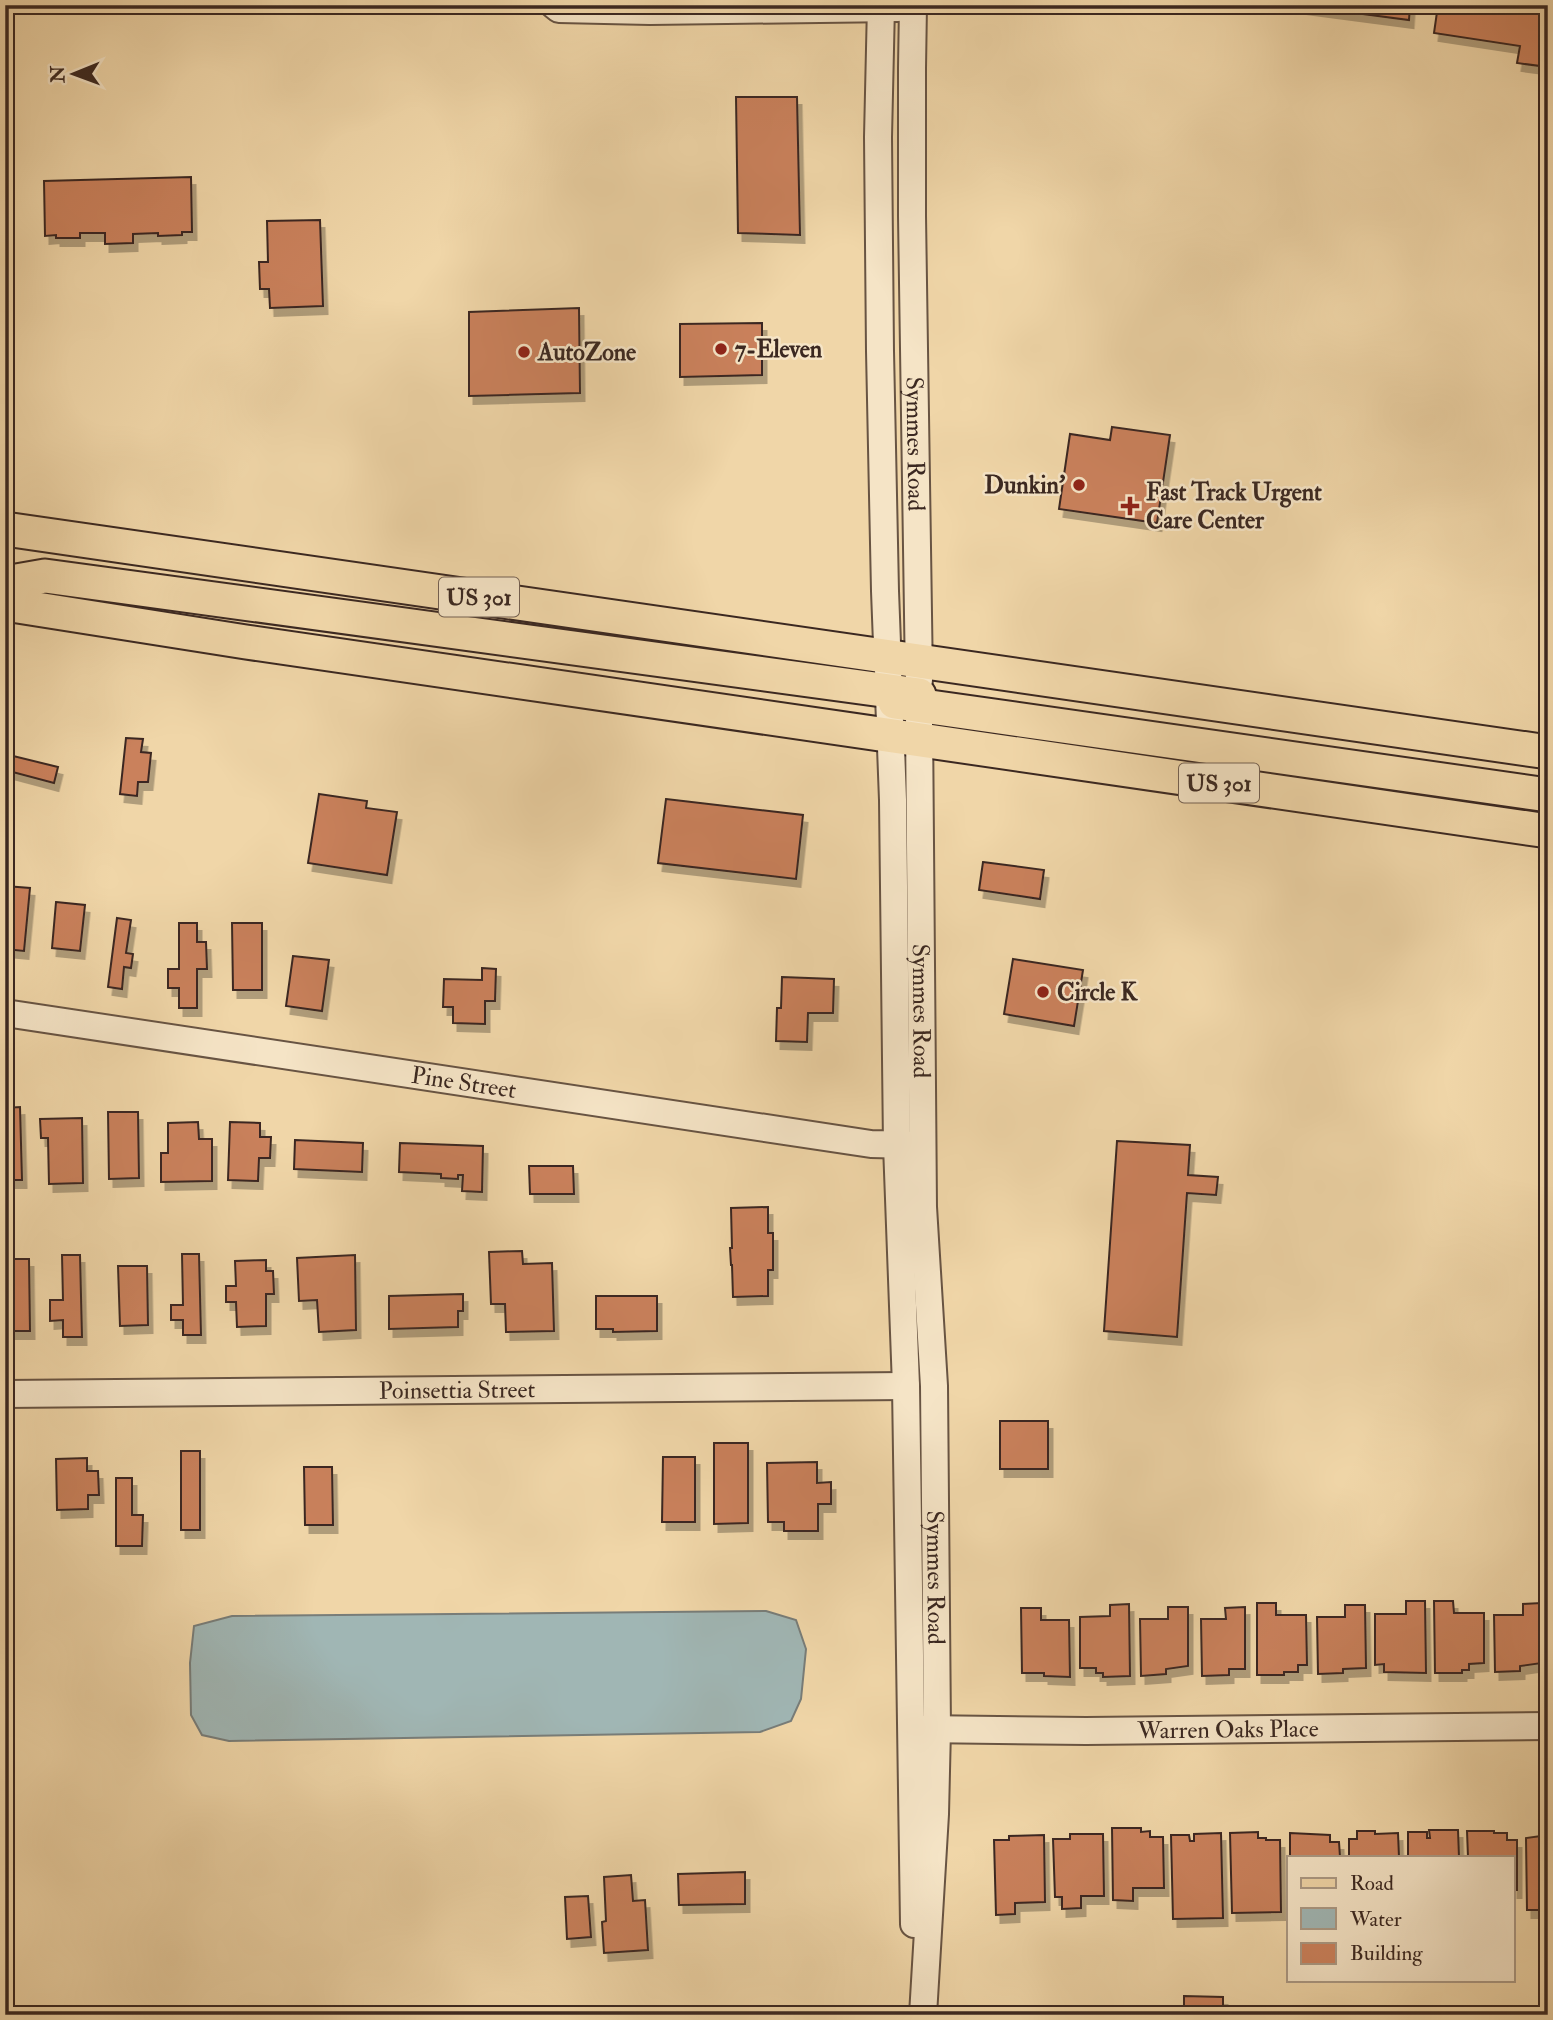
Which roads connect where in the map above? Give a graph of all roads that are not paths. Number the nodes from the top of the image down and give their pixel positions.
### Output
1 (554, 5) edge
2 (881, 6) edge
3 (913, 6) edge
4 (5, 529) edge
5 (69, 539) junction
6 (5, 547) edge
7 (5, 583) edge
8 (5, 604) edge
9 (903, 659) junction
10 (904, 698) junction
11 (905, 737) junction
12 (1548, 752) edge
13 (1548, 795) edge
14 (1548, 831) edge
15 (5, 1013) edge
16 (910, 1145) junction
17 (906, 1386) junction
18 (5, 1394) edge
19 (1548, 1726) edge
20 (910, 1729) junction
21 (937, 1729) junction
22 (920, 2015) edge

1 - 2 street
2 - 3 street
2 - 9 street, Symmes Road
3 - 9 street, Symmes Road
4 - 5 main road, US 301
5 - 6 main road
5 - 9 main road, US 301
7 - 10 main road
8 - 11 main road, US 301
9 - 10 street, Symmes Road
9 - 12 main road, US 301
10 - 11 street, Symmes Road
10 - 13 main road
11 - 14 main road, US 301
11 - 16 street, Symmes Road
15 - 16 street, Pine Street
16 - 17 street, Symmes Road
16 - 21 street, Symmes Road
17 - 18 street, Poinsettia Street
17 - 20 street, Symmes Road
19 - 21 street, Warren Oaks Place
20 - 21 street, Warren Oaks Place
20 - 22 street, Symmes Road
21 - 22 street, Symmes Road

